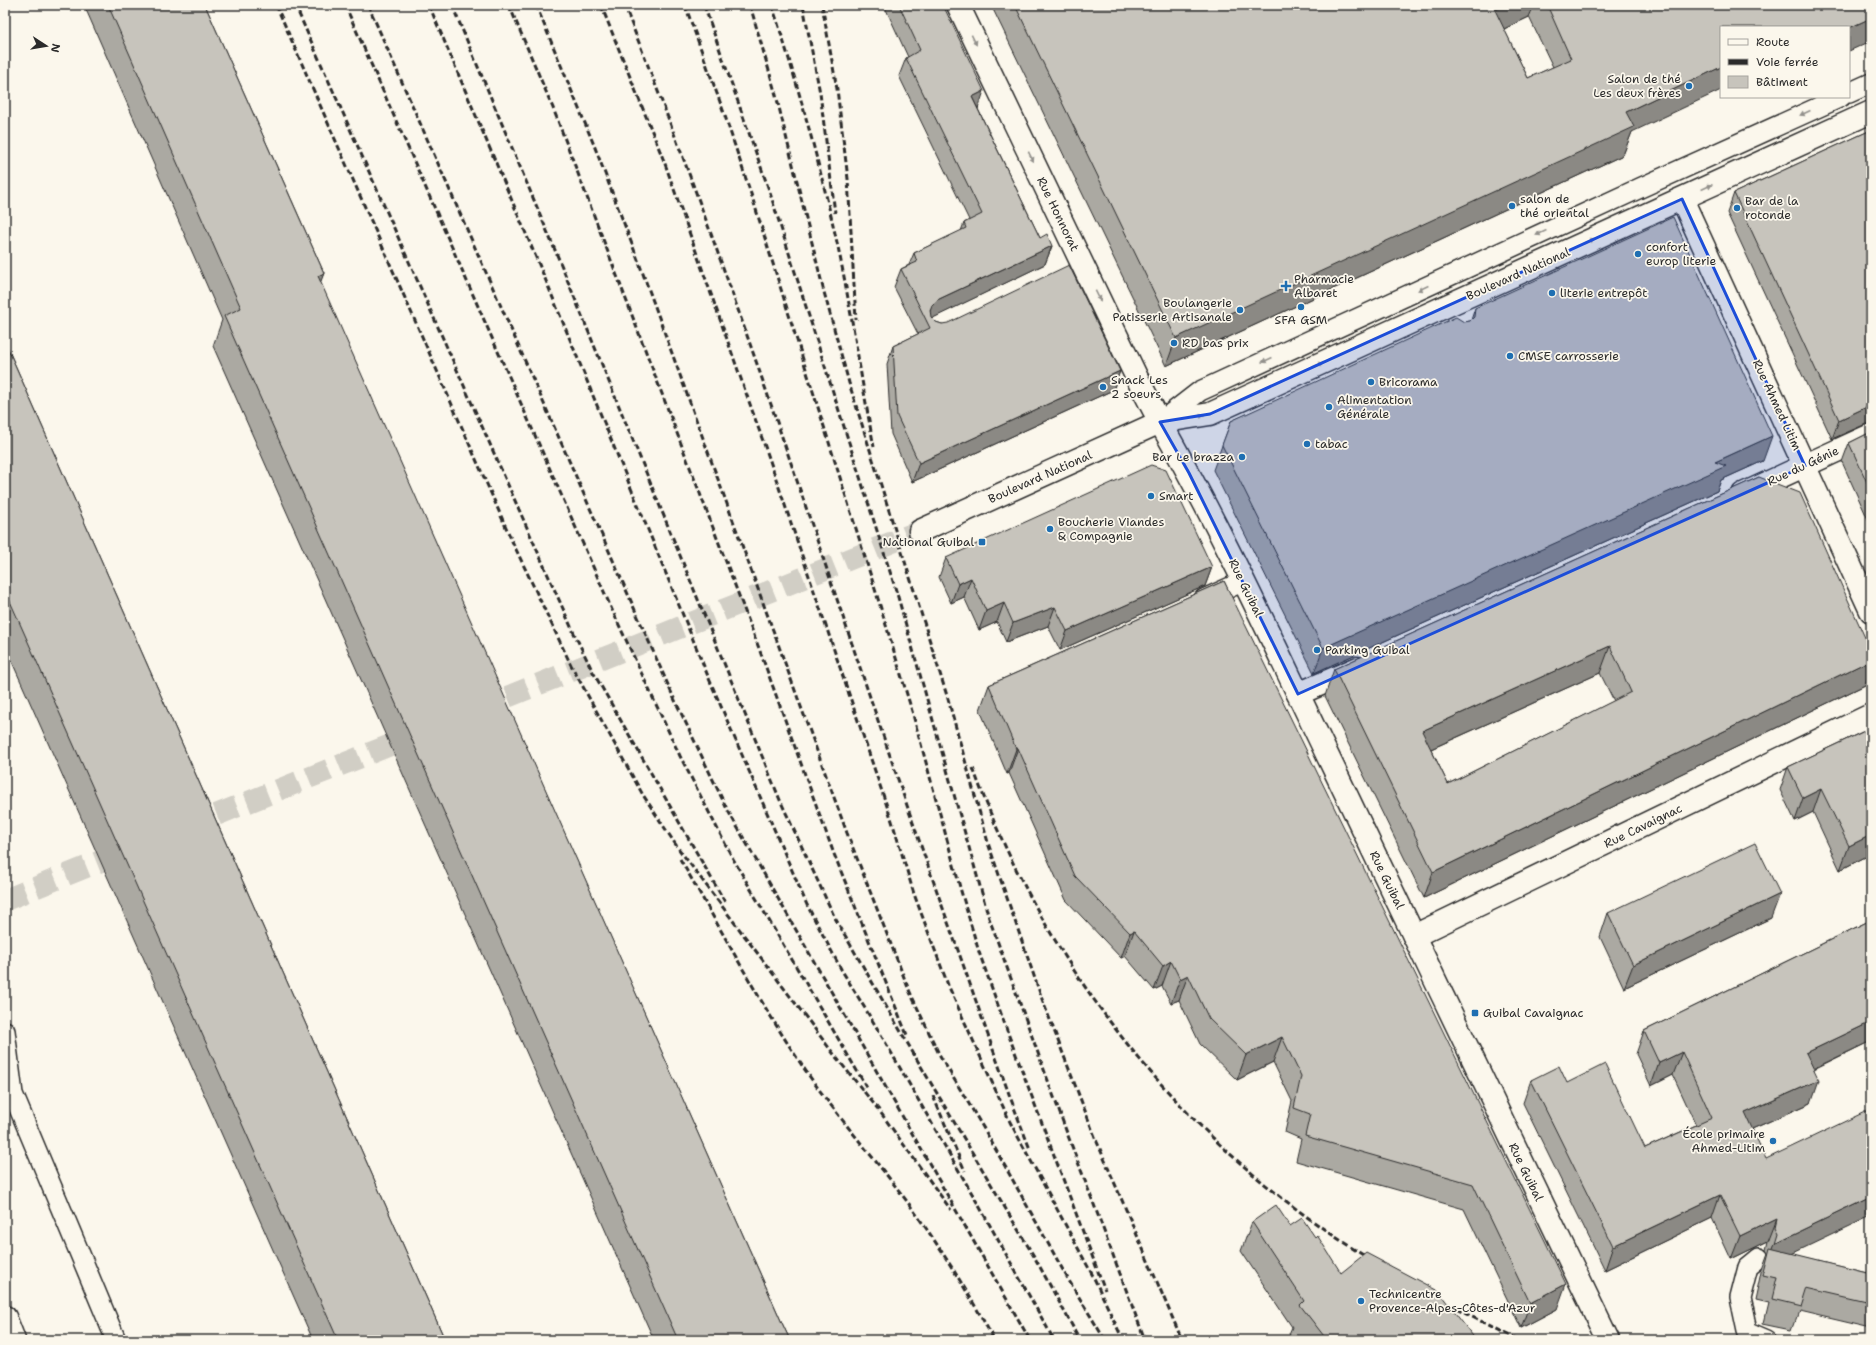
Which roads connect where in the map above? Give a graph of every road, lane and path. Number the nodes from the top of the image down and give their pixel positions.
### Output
1 (958, 5) edge
2 (1871, 83) edge
3 (1850, 93) edge
4 (1839, 98) edge
5 (1871, 112) edge
6 (1670, 175) junction
7 (1682, 199) junction
8 (1081, 261) junction
9 (1060, 271) edge
10 (1160, 422) junction
11 (1871, 435) edge
12 (1805, 466) junction
13 (1726, 502) edge
14 (920, 531) tunnel mouth
15 (1244, 581) junction
16 (1189, 606) edge
17 (1871, 611) edge
18 (1380, 658) edge
19 (1298, 694) junction
20 (1871, 715) edge
21 (1414, 936) junction
22 (5, 1031) edge
23 (1759, 1258) dead end
24 (5, 1317) edge
25 (14, 1340) edge
26 (116, 1340) edge
27 (1608, 1340) edge
28 (1768, 1340) edge

1 -> 8 street, Rue Honnorat
2 - 3 lane
4 -> 6 lane, Boulevard National
7 -> 5 street, Boulevard National
6 - 7 lane
6 -> 10 lane, Boulevard National
10 -> 7 street, Boulevard National
7 - 12 street, Rue Ahmed Litim
8 - 9 street
8 -> 10 street, Rue Honnorat
10 - 14 street, Boulevard National
10 - 15 street, Rue Guibal
11 - 12 street, Rue du Génie
12 - 13 street, Rue du Génie
12 - 17 street, Rue Ahmed Litim
15 - 16 lane
15 - 19 street, Rue Guibal
18 - 19 street
19 - 21 street, Rue Guibal
20 - 21 street, Rue Cavaignac
21 - 27 street, Rue Guibal
22 - 26 lane
23 - 28 lane
24 - 25 street

